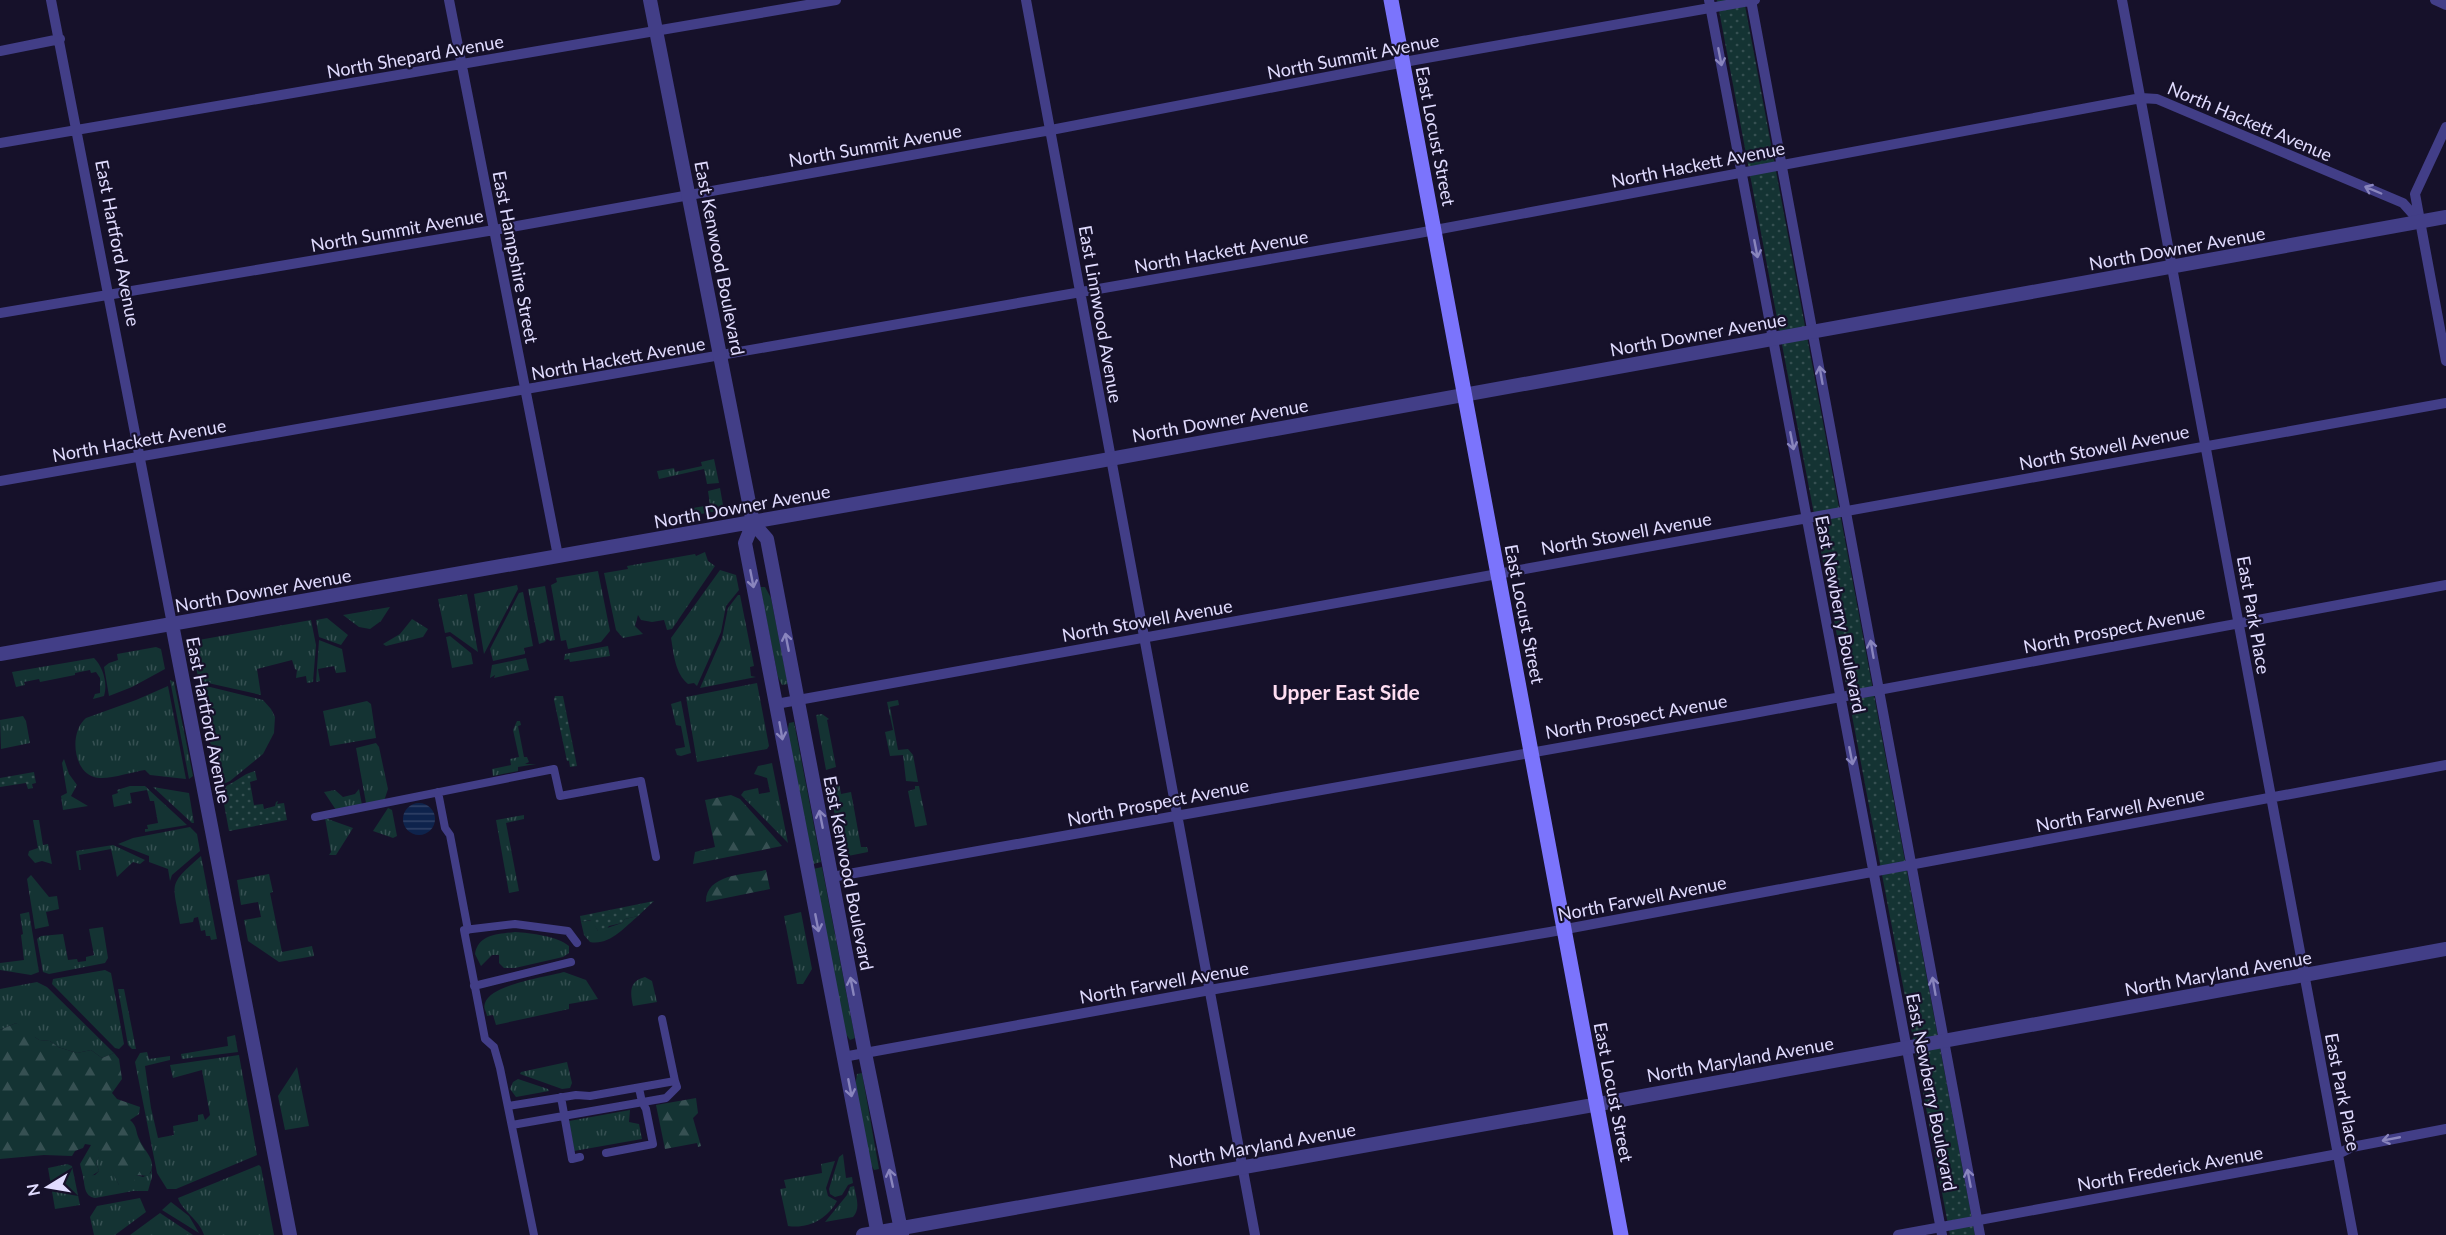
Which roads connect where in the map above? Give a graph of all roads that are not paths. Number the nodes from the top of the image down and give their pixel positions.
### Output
1 (51, 0) edge
2 (449, 0) edge
3 (650, 0) edge
4 (836, 0) edge
5 (1026, 0) edge
6 (1391, 0) edge
7 (1753, 0) edge
8 (2122, 0) edge
9 (2434, 0) edge
10 (1710, 4) edge
11 (2446, 5) edge
12 (657, 32) junction
13 (60, 39) junction
14 (0, 51) edge
15 (1403, 63) junction
16 (461, 66) junction
17 (2141, 98) junction
18 (2446, 126) edge
19 (78, 129) junction
20 (1051, 130) junction
21 (0, 143) edge
22 (1782, 165) junction
23 (1741, 172) junction
24 (689, 196) junction
25 (2446, 217) edge
26 (2420, 222) junction
27 (494, 230) junction
28 (1434, 230) junction
29 (2173, 267) junction
30 (1081, 293) junction
31 (110, 295) junction
32 (0, 313) edge
33 (1813, 331) junction
34 (1773, 339) junction
35 (721, 356) junction
36 (2446, 361) edge
37 (525, 391) junction
38 (1465, 394) junction
39 (2446, 403) edge
40 (2206, 444) junction
41 (141, 457) junction
42 (1111, 459) junction
43 (0, 481) edge
44 (1846, 511) junction
45 (1806, 518) junction
46 (753, 523) junction
47 (558, 556) junction
48 (1498, 573) junction
49 (2446, 585) edge
50 (2238, 622) junction
51 (172, 624) junction
52 (1144, 638) junction
53 (0, 654) edge
54 (1879, 690) junction
55 (1840, 697) junction
56 (798, 700) junction
57 (776, 704) junction
58 (1531, 751) junction
59 (2446, 765) edge
60 (438, 792) junction
61 (2271, 797) junction
62 (1177, 814) junction
63 (315, 816) dead end
64 (656, 857) dead end
65 (1912, 865) junction
66 (1874, 873) junction
67 (832, 877) junction
68 (1564, 929) junction
69 (468, 930) junction
70 (577, 943) dead end
71 (2446, 949) edge
72 (571, 962) dead end
73 (2304, 975) junction
74 (474, 986) junction
75 (1209, 990) junction
76 (663, 1018) dead end
77 (1944, 1041) junction
78 (1906, 1048) junction
79 (865, 1053) junction
80 (843, 1057) junction
81 (675, 1081) junction
82 (639, 1088) junction
83 (561, 1097) junction
84 (642, 1102) junction
85 (1597, 1104) junction
86 (508, 1106) junction
87 (564, 1116) junction
88 (512, 1125) junction
89 (2446, 1129) edge
90 (606, 1153) dead end
91 (2338, 1154) junction
92 (580, 1157) dead end
93 (1242, 1167) junction
94 (1978, 1221) junction
95 (901, 1231) edge
96 (1941, 1231) edge
97 (878, 1234) edge
98 (290, 1235) edge
99 (534, 1235) edge
100 (863, 1235) edge
101 (1255, 1235) edge
102 (1621, 1235) edge
103 (1898, 1235) edge
104 (1980, 1235) edge
105 (2353, 1235) edge

1 - 13 street, East Hartford Avenue
2 - 16 street, East Hampshire Street
3 - 12 street, East Kenwood Boulevard
4 - 12 street, North Shepard Avenue
5 - 20 street, East Linnwood Avenue
6 - 15 main road, East Locust Street
7 - 10 street, North Summit Avenue
7 - 22 street, East Newberry Boulevard
8 - 17 street, East Park Place
9 - 11 street
10 - 15 street, North Summit Avenue
10 -> 23 street, East Newberry Boulevard
12 - 16 street, North Shepard Avenue
12 - 24 street, East Kenwood Boulevard
13 - 14 street
13 - 19 street, East Hartford Avenue
15 - 20 street, North Summit Avenue
15 - 28 main road, East Locust Street
16 - 19 street, North Shepard Avenue
16 - 27 street, East Hampshire Street
17 - 22 street, North Hackett Avenue
26 -> 17 street, North Hackett Avenue
17 - 29 street, East Park Place
18 - 26 street
19 - 21 street, North Shepard Avenue
19 - 31 street, East Hartford Avenue
20 - 24 street, North Summit Avenue
20 - 30 street, East Linnwood Avenue
22 - 23 street, North Hackett Avenue
22 - 33 street, East Newberry Boulevard
23 - 28 street, North Hackett Avenue
23 -> 34 street, East Newberry Boulevard
24 - 27 street, North Summit Avenue
24 - 35 street, East Kenwood Boulevard
25 - 26 street, North Downer Avenue
26 - 29 street, North Downer Avenue
26 - 36 street
27 - 31 street, North Summit Avenue
27 - 37 street, East Hampshire Street
28 - 30 street, North Hackett Avenue
28 - 38 main road, East Locust Street
29 - 33 street, North Downer Avenue
29 - 40 street, East Park Place
30 - 35 street, North Hackett Avenue
30 - 42 street, East Linnwood Avenue
31 - 32 street, North Summit Avenue
31 - 41 street, East Hartford Avenue
33 - 34 street, North Downer Avenue
44 -> 33 street, East Newberry Boulevard
34 - 38 street, North Downer Avenue
34 -> 45 street, East Newberry Boulevard
35 - 37 street, North Hackett Avenue
35 - 46 street, East Kenwood Boulevard
37 - 41 street, North Hackett Avenue
37 - 47 street, East Hampshire Street
38 - 42 street, North Downer Avenue
38 - 48 main road, East Locust Street
39 - 40 street, North Stowell Avenue
40 - 44 street, North Stowell Avenue
40 - 50 street, East Park Place
41 - 43 street, North Hackett Avenue
41 - 51 street, East Hartford Avenue
42 - 46 street, North Downer Avenue
42 - 52 street, East Linnwood Avenue
44 - 45 street, North Stowell Avenue
54 -> 44 street, East Newberry Boulevard
45 - 48 street, North Stowell Avenue
45 - 55 street, East Newberry Boulevard
46 - 47 street, North Downer Avenue
56 -> 46 street, East Kenwood Boulevard
46 -> 57 street, East Kenwood Boulevard
47 - 51 street, North Downer Avenue
48 - 52 street, North Stowell Avenue
48 - 58 main road, East Locust Street
49 - 50 street, North Prospect Avenue
50 - 54 street, North Prospect Avenue
50 - 61 street, East Park Place
51 - 53 street, North Downer Avenue
51 - 98 street, East Hartford Avenue
52 - 56 street, North Stowell Avenue
52 - 62 street, East Linnwood Avenue
54 - 55 street, North Prospect Avenue
54 - 65 street, East Newberry Boulevard
55 - 58 street, North Prospect Avenue
55 -> 66 street, East Newberry Boulevard
56 - 57 street, North Stowell Avenue
67 -> 56 street, East Kenwood Boulevard
57 -> 80 street, East Kenwood Boulevard
58 - 62 street, North Prospect Avenue
58 - 68 main road, East Locust Street
59 - 61 street, North Farwell Avenue
60 - 63 street
60 - 64 street
60 - 69 street
61 - 65 street, North Farwell Avenue
61 - 73 street, East Park Place
62 - 67 street, North Prospect Avenue
62 - 75 street, East Linnwood Avenue
65 - 66 street, North Farwell Avenue
77 -> 65 street, East Newberry Boulevard
66 - 68 street, North Farwell Avenue
66 - 78 street, East Newberry Boulevard
79 -> 67 street, East Kenwood Boulevard
68 - 75 street, North Farwell Avenue
68 - 85 main road, East Locust Street
69 - 70 street
69 - 74 street
71 - 73 street, North Maryland Avenue
72 - 74 street
73 - 77 street, North Maryland Avenue
73 - 91 street, East Park Place
74 - 86 street
75 - 79 street, North Farwell Avenue
75 - 93 street, East Linnwood Avenue
76 - 81 street
77 - 78 street, North Maryland Avenue
94 -> 77 street, East Newberry Boulevard
78 - 85 street, North Maryland Avenue
78 - 96 street, East Newberry Boulevard
79 - 80 street, North Farwell Avenue
95 -> 79 street, East Kenwood Boulevard
80 -> 97 street, East Kenwood Boulevard
81 - 82 street
81 - 84 street
82 - 83 street
82 - 84 street
83 - 86 street
83 - 87 street
84 - 87 street
84 - 90 street
85 - 93 street, North Maryland Avenue
85 - 102 main road, East Locust Street
86 - 88 street
87 - 88 street
87 - 92 street
88 - 99 street
89 -> 91 street, North Frederick Avenue
91 - 94 street, North Frederick Avenue
91 - 105 street, East Park Place
93 - 95 street, North Maryland Avenue
93 - 101 street, East Linnwood Avenue
94 - 96 street, North Frederick Avenue
94 - 104 street, East Newberry Boulevard
95 - 97 street, North Maryland Avenue
96 - 103 street, North Frederick Avenue
97 - 100 street, North Maryland Avenue

